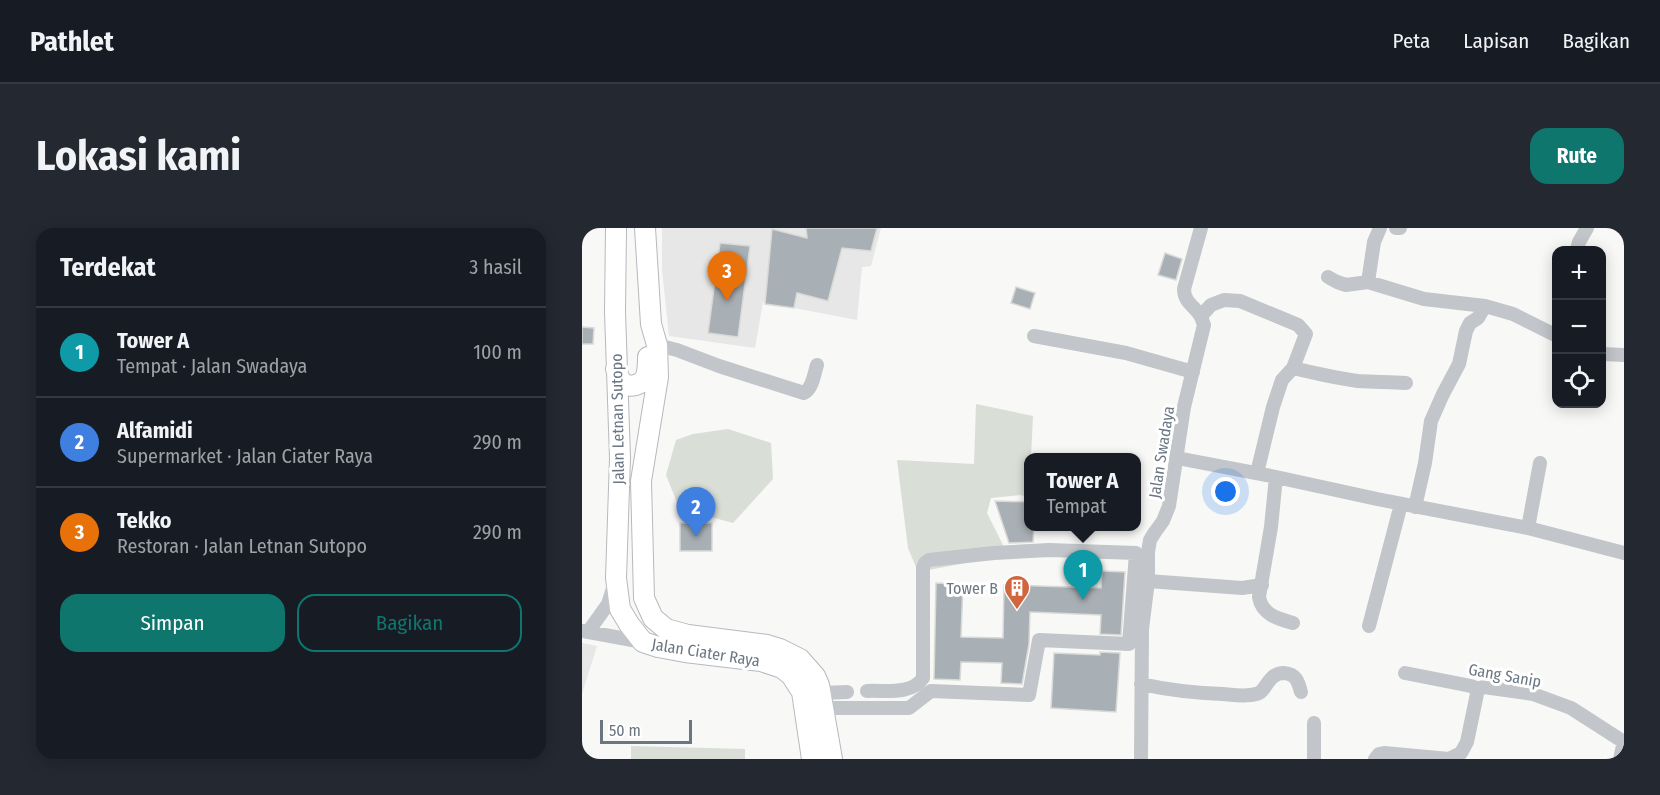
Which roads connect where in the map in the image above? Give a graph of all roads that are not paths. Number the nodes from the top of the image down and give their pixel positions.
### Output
1 (615, 228) edge
2 (645, 228) edge
3 (1201, 228) edge
4 (1380, 228) edge
5 (1587, 228) edge
6 (1578, 246) edge
7 (1328, 276) dead end
8 (1368, 282) junction
9 (1485, 306) junction
10 (1202, 316) junction
11 (651, 324) junction
12 (1552, 334) edge
13 (1034, 336) dead end
14 (657, 345) junction
15 (1606, 354) edge
16 (1624, 355) edge
17 (817, 364) dead end
18 (1293, 368) junction
19 (616, 369) junction
20 (1193, 372) junction
21 (1406, 383) dead end
22 (1177, 458) junction
23 (1540, 464) dead end
24 (1257, 473) junction
25 (1276, 477) junction
26 (641, 482) joint
27 (1408, 505) junction
28 (1528, 528) junction
29 (1624, 554) edge
30 (616, 578) junction
31 (1148, 581) junction
32 (1262, 585) junction
33 (620, 609) joint
34 (1293, 623) dead end
35 (1369, 626) dead end
36 (585, 632) edge
37 (643, 642) junction
38 (1405, 673) dead end
39 (1141, 684) junction
40 (1478, 689) junction
41 (867, 691) dead end
42 (846, 692) dead end
43 (1300, 692) dead end
44 (822, 700) junction
45 (1314, 723) dead end
46 (1624, 742) edge
47 (812, 759) edge
48 (832, 759) edge
49 (1141, 759) edge
50 (1314, 759) edge
51 (1375, 759) edge
52 (1620, 759) edge

1 - 19 main road, Jalan Letnan Sutopo
2 - 11 main road, Jalan Letnan Sutopo
3 - 10 street
4 - 8 street
5 - 6 street
7 - 8 street
8 - 9 street
9 - 12 street
9 - 27 street
10 - 18 street
10 - 20 street, Jalan Swadaya
11 - 14 main road, Jalan Letnan Sutopo
11 - 19 main road
13 - 20 street
14 - 17 street
14 - 26 main road, Jalan Letnan Sutopo
15 - 16 street
18 - 21 street
18 - 24 street
19 - 30 main road, Jalan Letnan Sutopo
20 - 22 street, Jalan Swadaya
22 - 24 street
22 - 31 street, Jalan Swadaya
23 - 28 street
24 - 25 street
25 - 27 street
25 - 32 street
26 - 44 main road, Jalan Ciater Raya
27 - 28 street
27 - 35 street
28 - 29 street
30 - 33 main road, Jalan Letnan Sutopo
30 - 36 street
31 - 32 street
31 - 39 street, Jalan Swadaya
32 - 34 street
33 - 37 main road, Jalan Ciater Raya
36 - 37 street
37 - 47 main road, Jalan Ciater Raya
38 - 40 street, Gang Sanip
39 - 43 street
39 - 49 street, Jalan Swadaya
40 - 46 street, Gang Sanip
40 - 51 street
41 - 44 street
42 - 44 street
44 - 48 main road, Jalan Ciater Raya
45 - 50 street
46 - 52 street

